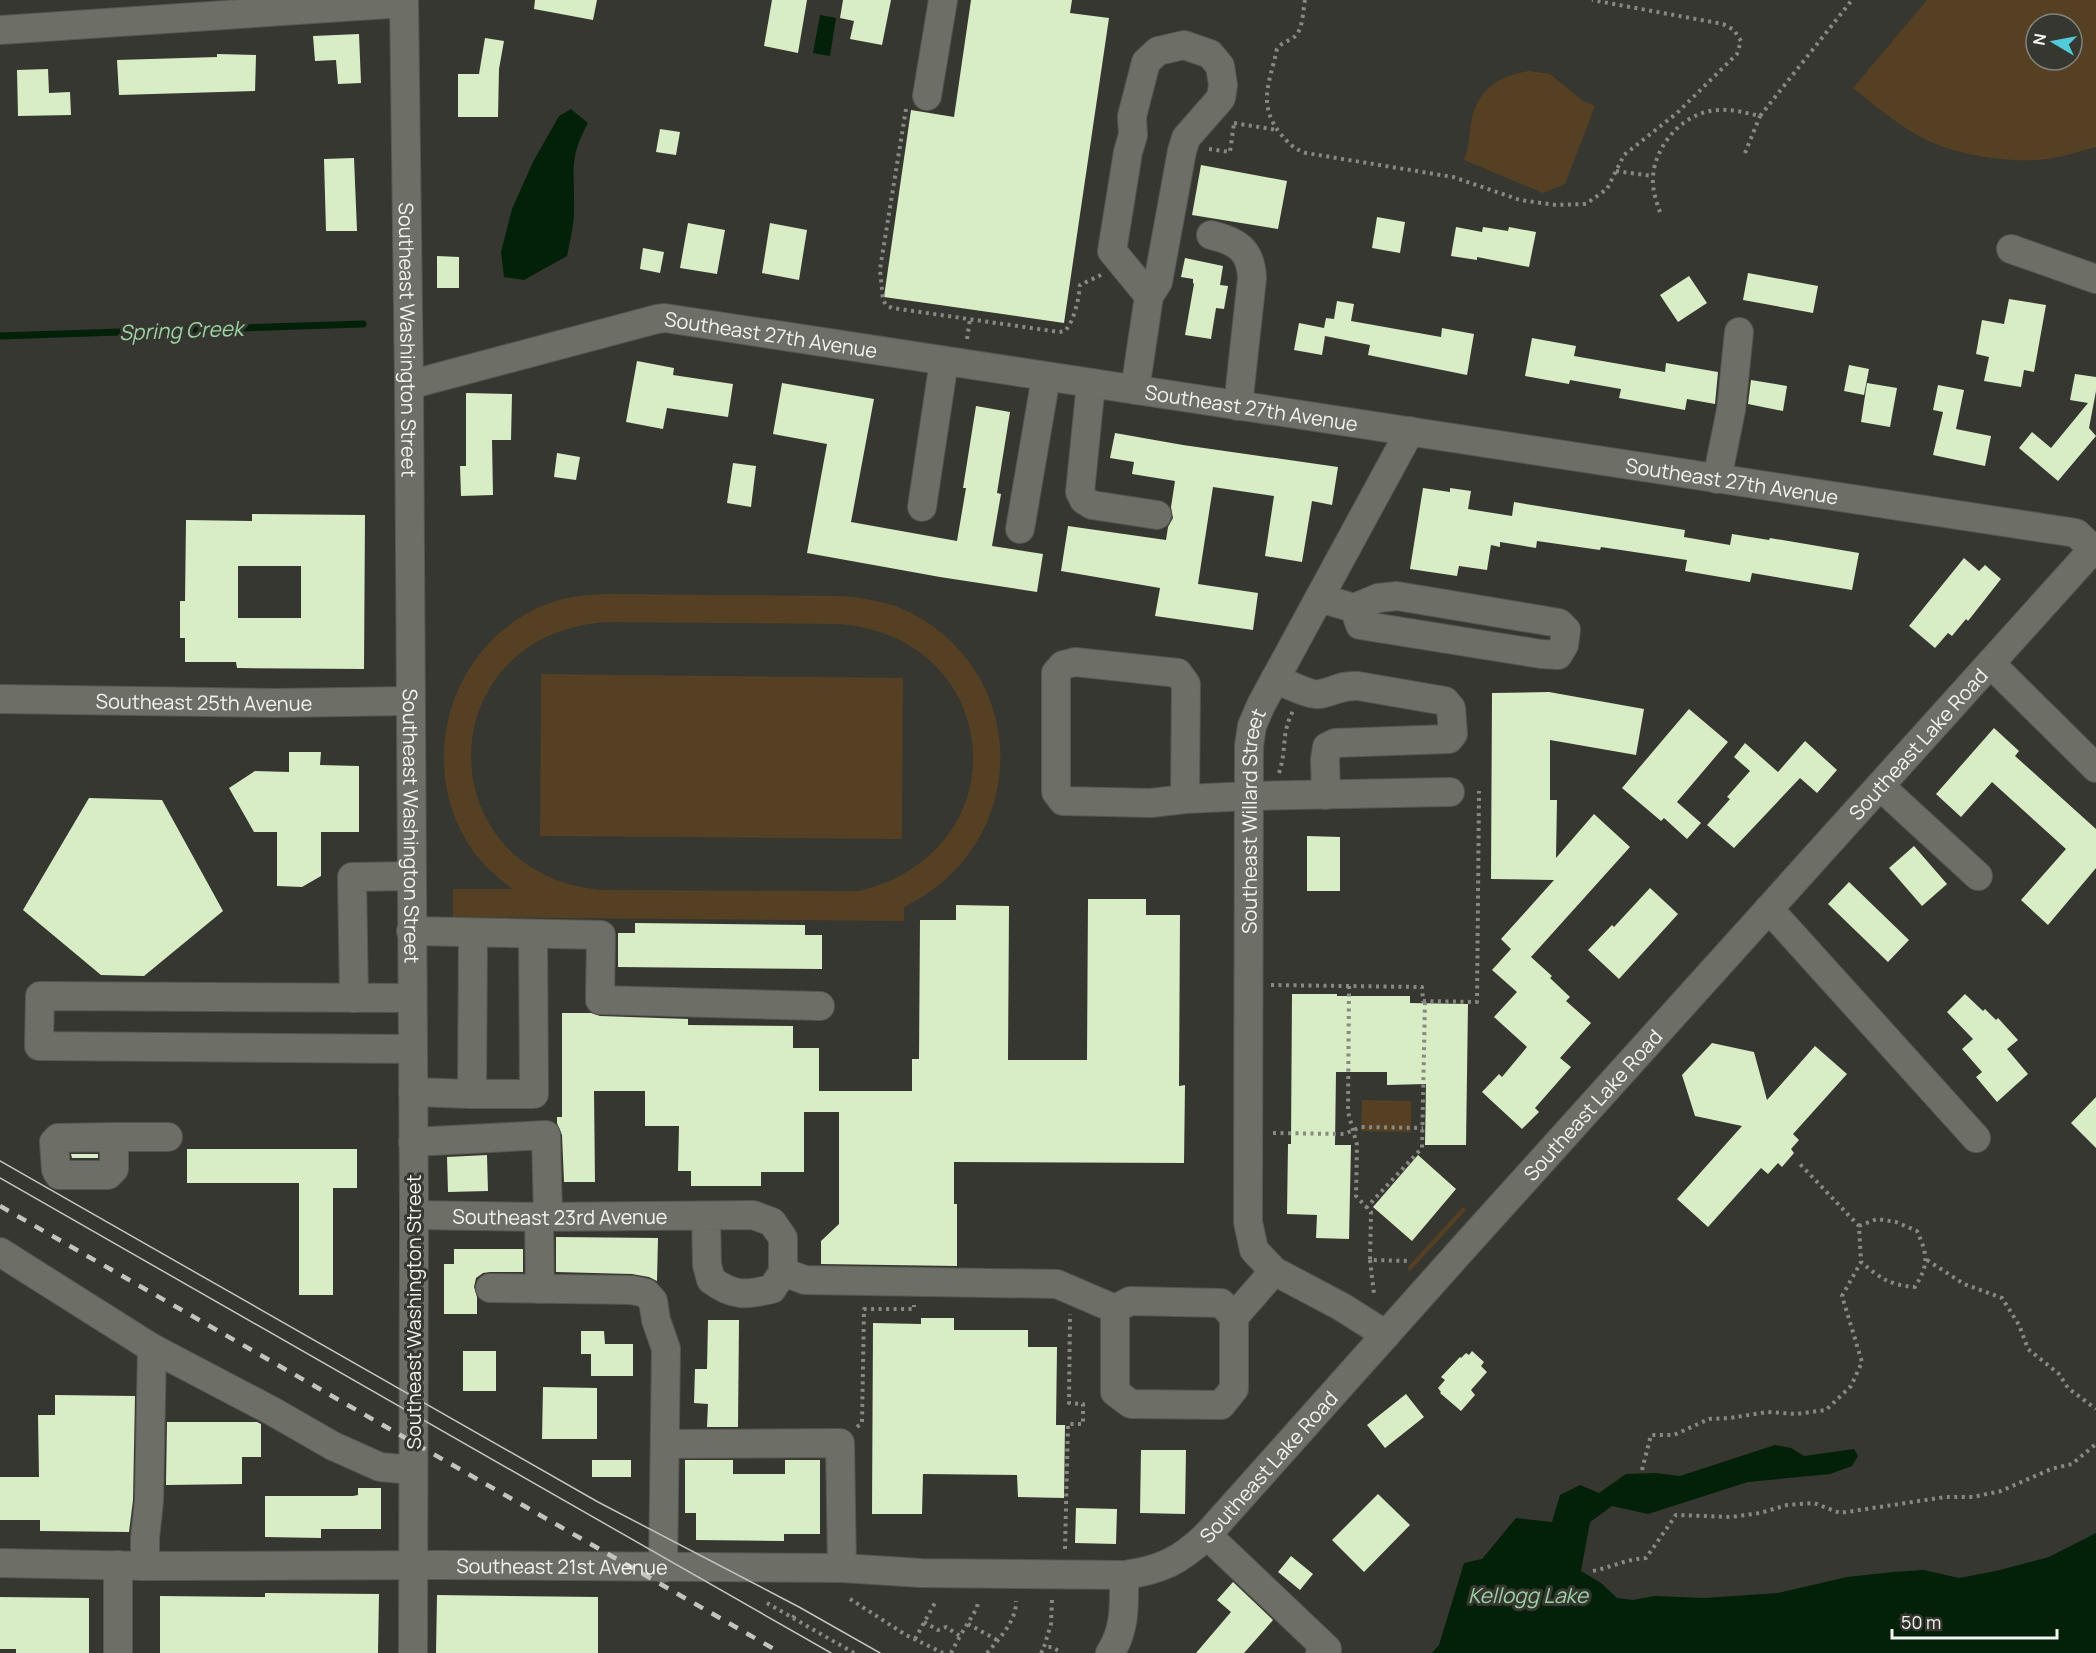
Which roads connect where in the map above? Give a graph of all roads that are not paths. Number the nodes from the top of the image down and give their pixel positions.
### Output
1 (943, 0) edge
2 (404, 2) edge
3 (0, 30) edge
4 (917, 101) road end
5 (1211, 236) dead end
6 (2011, 249) dead end
7 (2096, 279) edge
8 (1149, 296) junction
9 (1739, 332) dead end
10 (944, 361) junction
11 (1046, 377) junction
12 (1091, 383) junction
13 (409, 385) junction
14 (1135, 390) junction
15 (1238, 406) junction
16 (1410, 431) junction
17 (1717, 478) junction
18 (922, 507) dead end
19 (1157, 515) dead end
20 (1020, 529) dead end
21 (2095, 547) edge
22 (1319, 598) junction
23 (1354, 608) junction
24 (1990, 664) junction
25 (1275, 679) junction
26 (0, 699) edge
27 (410, 701) junction
28 (2096, 768) edge
29 (1880, 786) junction
30 (1450, 792) dead end
31 (1326, 795) junction
32 (1250, 796) junction
33 (1185, 799) junction
34 (412, 876) junction
35 (1978, 876) dead end
36 (1769, 909) junction
37 (411, 931) junction
38 (473, 933) junction
39 (533, 934) junction
40 (354, 998) junction
41 (412, 998) junction
42 (820, 1006) dead end
43 (412, 1049) junction
44 (413, 1092) junction
45 (471, 1094) junction
46 (114, 1137) dead end
47 (168, 1137) dead end
48 (1976, 1138) dead end
49 (413, 1142) junction
50 (414, 1215) junction
51 (706, 1216) junction
52 (544, 1217) junction
53 (0, 1252) edge
54 (1274, 1271) junction
55 (783, 1272) junction
56 (490, 1288) dead end
57 (540, 1289) junction
58 (1115, 1309) junction
59 (1234, 1317) junction
60 (1386, 1335) junction
61 (152, 1348) junction
62 (666, 1444) junction
63 (414, 1470) junction
64 (1207, 1535) junction
65 (0, 1563) edge
66 (132, 1566) junction
67 (413, 1566) junction
68 (663, 1568) junction
69 (842, 1569) junction
70 (1124, 1575) junction
71 (118, 1653) edge
72 (413, 1653) edge
73 (1110, 1653) edge
74 (1320, 1653) edge

1 - 4 street
2 - 3 street
2 - 13 street, Southeast Washington Street
5 - 15 street
6 - 7 street
8 - 8 street
8 - 14 street
9 - 17 street
10 - 11 street, Southeast 27th Avenue
10 - 13 street, Southeast 27th Avenue
10 - 18 street
11 - 12 street, Southeast 27th Avenue
11 - 20 street
12 - 14 street, Southeast 27th Avenue
12 - 19 street
13 - 27 street, Southeast Washington Street
14 - 15 street, Southeast 27th Avenue
15 - 16 street, Southeast 27th Avenue
16 - 17 street, Southeast 27th Avenue
16 - 22 street, Southeast Willard Street
17 - 21 street, Southeast 27th Avenue
21 - 24 street, Southeast Lake Road
22 - 23 street
22 - 25 street, Southeast Willard Street
23 - 23 street
24 - 28 street
24 - 29 street, Southeast Lake Road
25 - 31 street
25 - 32 street, Southeast Willard Street
26 - 27 street, Southeast 25th Avenue
27 - 34 street, Southeast Washington Street
29 - 35 street
29 - 36 street, Southeast Lake Road
30 - 31 street
31 - 32 street
32 - 33 street
32 - 54 street, Southeast Willard Street
33 - 33 street
34 - 37 street, Southeast Washington Street
34 - 40 street
36 - 48 street
36 - 60 street, Southeast Lake Road
37 - 38 street
37 - 41 street, Southeast Washington Street
38 - 39 street
38 - 45 street
39 - 42 street
39 - 45 street
40 - 41 street
40 - 43 street
41 - 43 street, Southeast Washington Street
43 - 44 street, Southeast Washington Street
44 - 45 street
44 - 49 street, Southeast Washington Street
46 - 47 street
49 - 50 street, Southeast Washington Street
49 - 52 street
50 - 52 street, Southeast 23rd Avenue
50 - 63 street, Southeast Washington Street
51 - 52 street, Southeast 23rd Avenue
51 - 55 street
51 - 55 street
52 - 57 street
53 - 61 street
54 - 59 street
54 - 60 street
55 - 58 street
56 - 57 street
57 - 62 street
58 - 59 street
58 - 59 street
60 - 64 street, Southeast Lake Road
61 - 63 street
61 - 66 street
62 - 68 street
62 - 69 street
63 - 67 street, Southeast Washington Street
64 - 70 street, Southeast Lake Road
64 - 74 street
65 - 66 street, Southeast 21st Avenue
66 - 67 street, Southeast 21st Avenue
66 - 71 street
67 - 68 street, Southeast 21st Avenue
67 - 72 street, Southeast Washington Street
68 - 69 street, Southeast 21st Avenue
69 - 70 street, Southeast 21st Avenue
70 - 73 street

